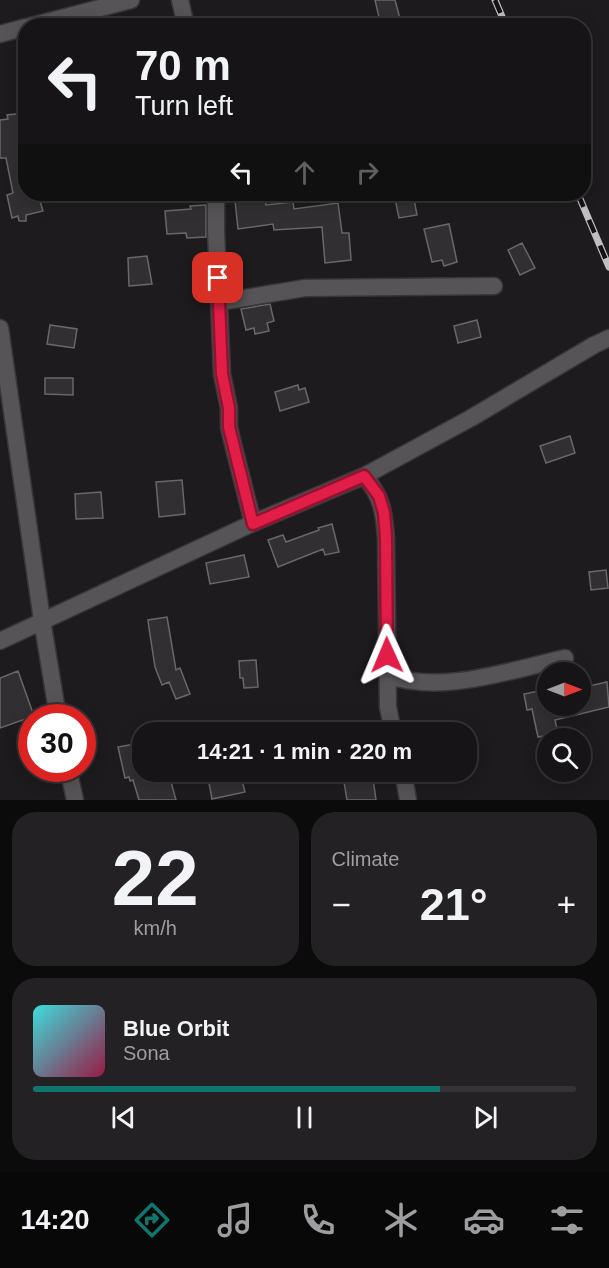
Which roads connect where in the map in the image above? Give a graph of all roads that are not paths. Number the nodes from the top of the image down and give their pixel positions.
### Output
1 (131, 0) edge
2 (180, 0) edge
3 (62, 18) edge
4 (184, 18) edge
5 (18, 29) edge
6 (0, 34) edge
7 (216, 201) edge
8 (494, 286) dead end
9 (220, 302) junction
10 (0, 328) edge
11 (609, 338) edge
12 (364, 476) junction
13 (253, 524) junction
14 (42, 620) junction
15 (0, 641) edge
16 (565, 658) dead end
17 (388, 675) junction
18 (56, 704) edge
19 (391, 722) edge
20 (71, 782) edge
21 (405, 782) edge
22 (75, 800) edge
23 (408, 800) edge

1 - 3 street
2 - 4 street
5 - 6 street
7 - 9 street
8 - 9 street
9 - 13 street
10 - 14 street
11 - 12 street
12 - 13 street
12 - 17 street
13 - 14 street
14 - 15 street
14 - 18 street
16 - 17 street
17 - 19 street
20 - 22 street
21 - 23 street

